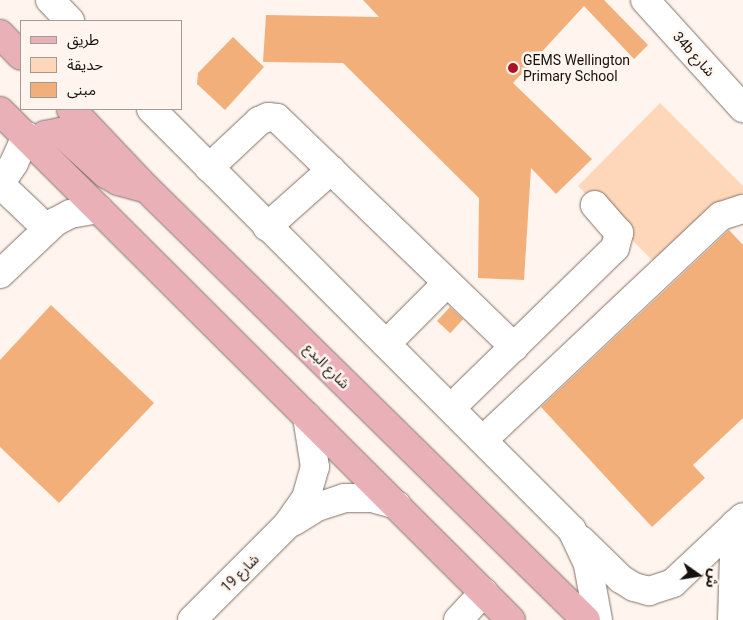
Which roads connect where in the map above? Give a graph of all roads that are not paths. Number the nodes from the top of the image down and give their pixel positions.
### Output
1 (50, 0) edge
2 (645, 0) edge
3 (69, 20) edge
4 (743, 108) edge
5 (72, 110) edge
6 (152, 110) edge
7 (0, 111) edge
8 (30, 140) junction
9 (208, 168) junction
10 (331, 170) junction
11 (0, 184) edge
12 (145, 188) junction
13 (595, 205) dead end
14 (99, 209) junction
15 (743, 209) edge
16 (266, 227) junction
17 (46, 228) junction
18 (0, 274) edge
19 (447, 283) junction
20 (386, 344) junction
21 (514, 347) junction
22 (451, 408) junction
23 (307, 417) junction
24 (483, 440) junction
25 (396, 505) junction
26 (739, 520) edge
27 (287, 525) junction
28 (572, 530) junction
29 (492, 609) edge
30 (192, 620) edge
31 (458, 620) edge
32 (586, 620) edge
33 (598, 620) edge
34 (732, 620) edge

1 - 3 street
2 - 4 street, 34b شارع
5 - 12 main road, شارع البدع
6 - 9 street
7 - 8 main road
8 - 11 street
8 - 12 main road
8 - 14 main road
9 - 10 street
9 - 16 street
10 - 16 street
10 - 19 street
11 - 17 street
12 - 32 main road, شارع البدع
13 - 21 street
14 - 17 street
14 - 23 main road
15 - 24 street
16 - 20 street
17 - 18 street
19 - 20 street
19 - 21 street
20 - 22 street
21 - 22 street
22 - 24 street
23 - 25 main road
23 - 27 street, شارع 19
24 - 28 street
25 - 27 street, شارع 19
25 - 29 main road
26 - 28 street
26 - 34 street
27 - 30 street, شارع 19
28 - 33 street
29 - 31 street

